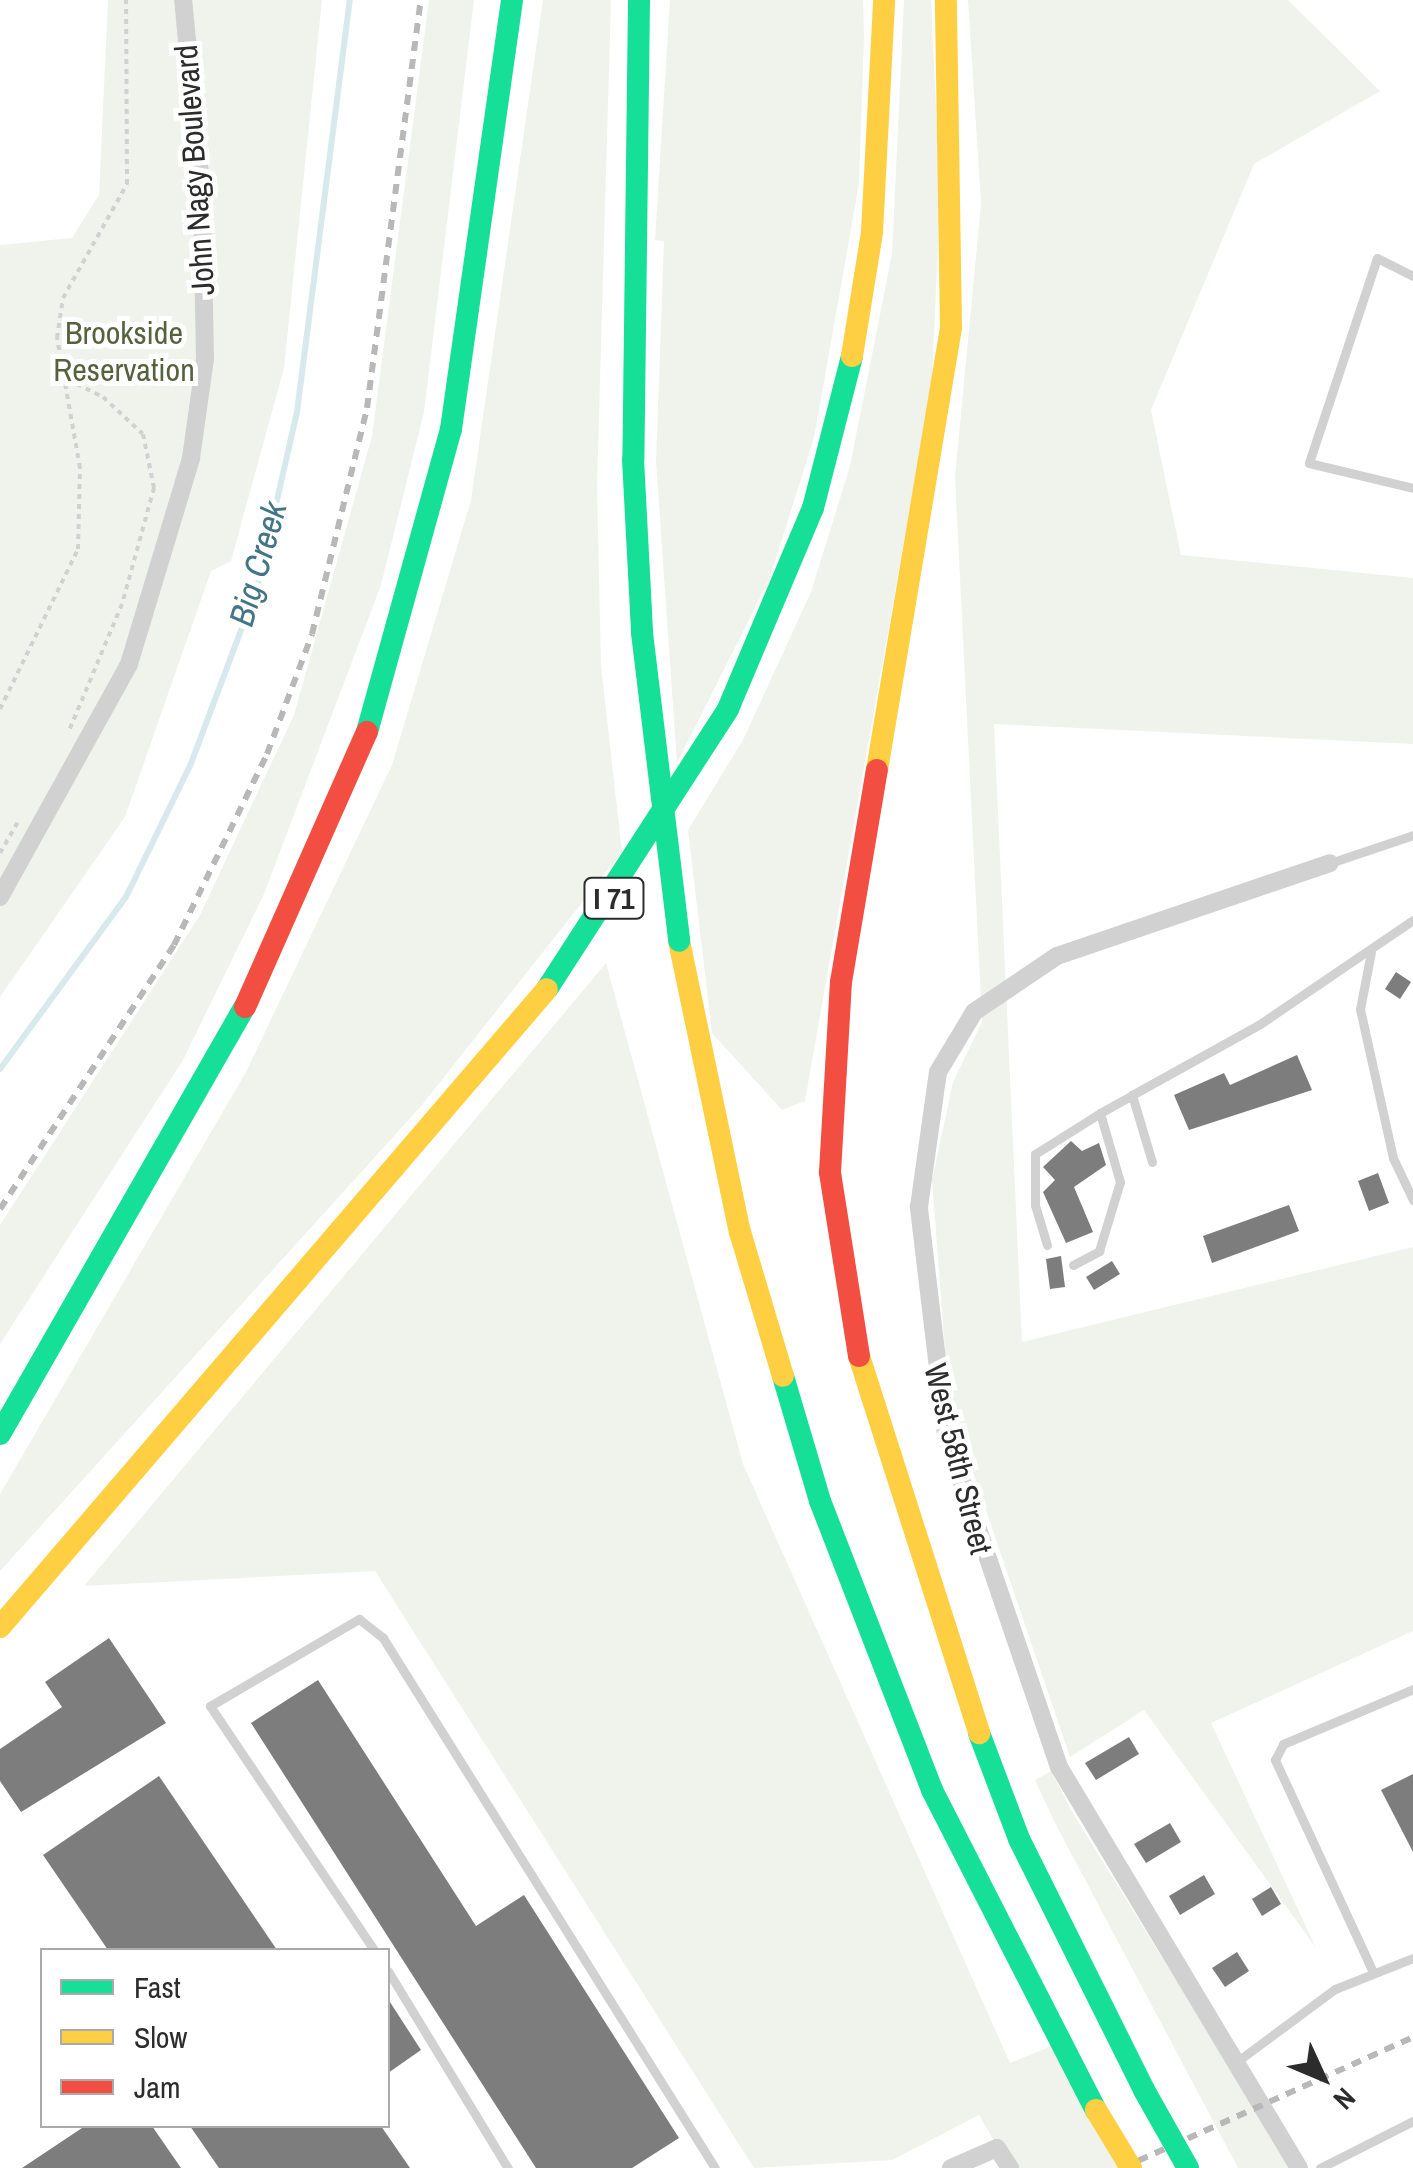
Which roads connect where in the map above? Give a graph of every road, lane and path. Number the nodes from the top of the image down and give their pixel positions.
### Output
1 (126, 0) edge
2 (183, 0) edge
3 (512, 0) edge
4 (639, 0) edge
5 (884, 0) edge
6 (946, 0) edge
7 (1413, 276) edge
8 (59, 374) junction
9 (1413, 488) edge
10 (0, 709) edge
11 (62, 744) dead end
12 (29, 804) dead end
13 (1413, 835) edge
14 (0, 852) edge
15 (1330, 863) joint
16 (0, 897) edge
17 (1413, 920) edge
18 (1372, 949) junction
19 (1132, 1095) junction
20 (1100, 1113) junction
21 (1152, 1162) dead end
22 (1413, 1200) edge
23 (1047, 1245) dead end
24 (1074, 1265) dead end
25 (0, 1434) edge
26 (0, 1627) edge
27 (1413, 1689) edge
28 (373, 1948) edge
29 (1413, 1958) edge
30 (1374, 1972) junction
31 (390, 1974) edge
32 (1235, 2063) junction
33 (1413, 2121) edge
34 (508, 2168) edge
35 (715, 2168) edge
36 (951, 2168) edge
37 (1010, 2168) edge
38 (1131, 2168) edge
39 (1188, 2168) edge
40 (1299, 2168) edge
41 (1320, 2168) edge

1 - 8 path
2 - 16 street, John Nagy Boulevard
3 - 25 highway
4 - 38 highway, bridge
5 - 26 highway, I 71
6 - 39 highway, bridge
7 - 9 lane
8 - 10 path
8 - 11 path
12 - 14 path
13 - 15 lane
15 - 32 street, West 58th Street
17 - 18 lane
18 - 19 lane
18 - 22 lane
19 - 20 lane
19 - 21 lane
20 - 23 lane
20 - 24 lane
27 - 30 lane
28 - 35 lane
29 - 30 lane
30 - 32 lane
31 - 34 lane
32 - 40 street, West 58th Street
33 - 41 lane
36 - 37 street

